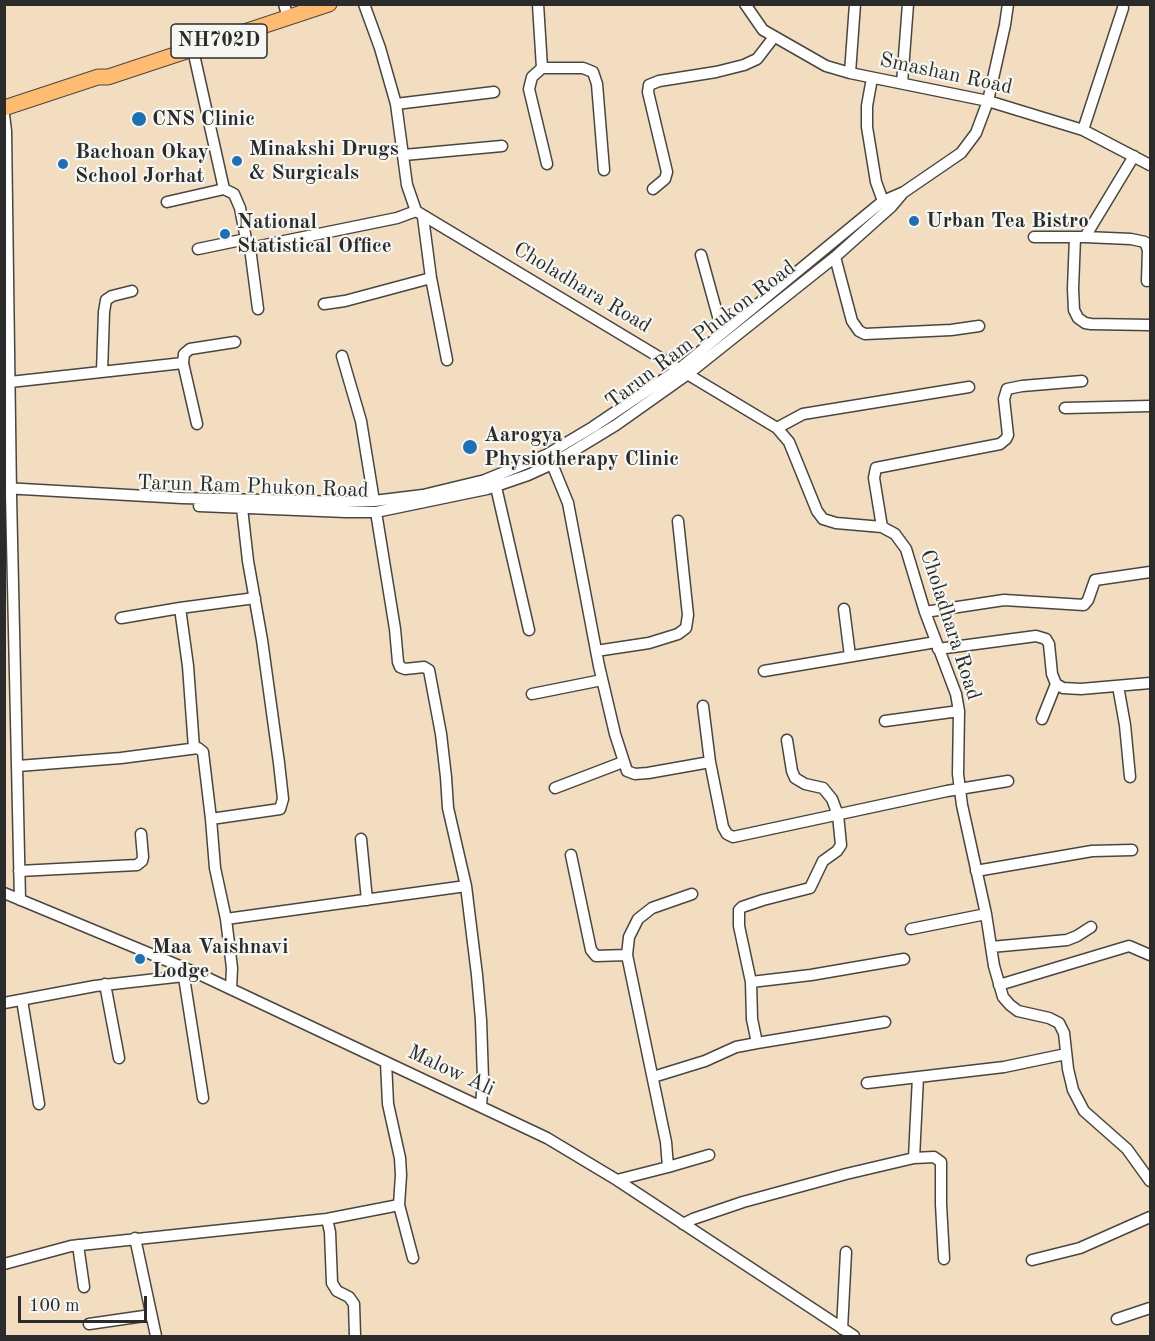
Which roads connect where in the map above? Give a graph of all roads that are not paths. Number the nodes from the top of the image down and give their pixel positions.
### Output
1 (329, 4) edge
2 (364, 4) edge
3 (538, 4) edge
4 (746, 4) edge
5 (855, 4) edge
6 (908, 4) edge
7 (1008, 4) edge
8 (1123, 8) dead end
9 (286, 11) edge
10 (774, 37) junction
11 (193, 50) junction
12 (542, 68) junction
13 (850, 73) junction
14 (108, 77) junction
15 (872, 78) junction
16 (902, 83) junction
17 (494, 92) dead end
18 (988, 101) junction
19 (396, 104) junction
20 (4, 108) edge
21 (5, 116) edge
22 (1083, 130) junction
23 (502, 146) dead end
24 (404, 155) junction
25 (1134, 156) junction
26 (547, 164) dead end
27 (1150, 165) edge
28 (604, 170) dead end
29 (224, 189) junction
30 (653, 189) dead end
31 (904, 192) junction
32 (883, 201) junction
33 (167, 202) dead end
34 (420, 214) junction
35 (1034, 237) dead end
36 (1080, 237) junction
37 (248, 243) junction
38 (198, 249) dead end
39 (701, 255) dead end
40 (835, 258) junction
41 (431, 278) junction
42 (1147, 281) dead end
43 (132, 291) dead end
44 (324, 304) dead end
45 (258, 309) dead end
46 (1150, 325) edge
47 (979, 326) dead end
48 (722, 331) junction
49 (235, 342) dead end
50 (342, 356) dead end
51 (447, 360) dead end
52 (183, 363) junction
53 (102, 372) junction
54 (683, 372) junction
55 (1082, 381) dead end
56 (10, 382) junction
57 (969, 387) dead end
58 (1150, 406) edge
59 (1065, 408) dead end
60 (197, 424) dead end
61 (777, 429) junction
62 (552, 464) junction
63 (496, 487) junction
64 (8, 492) edge
65 (374, 506) junction
66 (242, 508) junction
67 (678, 521) dead end
68 (882, 527) junction
69 (1150, 572) edge
70 (255, 598) junction
71 (180, 608) junction
72 (844, 609) dead end
73 (925, 612) junction
74 (121, 618) dead end
75 (9, 620) edge
76 (530, 630) dead end
77 (937, 646) junction
78 (596, 651) junction
79 (850, 656) junction
80 (764, 671) dead end
81 (602, 680) junction
82 (1150, 683) edge
83 (1056, 684) junction
84 (1118, 686) junction
85 (532, 694) dead end
86 (16, 705) junction
87 (4, 706) edge
88 (703, 706) dead end
89 (959, 711) junction
90 (1042, 719) dead end
91 (885, 721) dead end
92 (787, 740) dead end
93 (194, 748) junction
94 (623, 762) junction
95 (710, 762) junction
96 (18, 766) junction
97 (1130, 777) dead end
98 (1008, 781) dead end
99 (555, 788) dead end
100 (960, 789) junction
101 (838, 815) junction
102 (211, 819) junction
103 (141, 834) dead end
104 (361, 839) dead end
105 (1132, 850) dead end
106 (571, 855) dead end
107 (19, 871) junction
108 (976, 871) junction
109 (465, 886) junction
110 (4, 893) edge
111 (692, 894) dead end
112 (20, 900) junction
113 (367, 900) junction
114 (986, 914) junction
115 (226, 919) junction
116 (1091, 927) dead end
117 (911, 929) dead end
118 (991, 947) junction
119 (627, 955) junction
120 (1150, 955) edge
121 (904, 959) dead end
122 (184, 972) junction
123 (751, 982) junction
124 (105, 984) junction
125 (999, 985) junction
126 (231, 989) junction
127 (22, 1000) junction
128 (4, 1003) edge
129 (885, 1022) dead end
130 (757, 1043) junction
131 (1066, 1054) junction
132 (120, 1058) dead end
133 (386, 1062) junction
134 (653, 1077) junction
135 (918, 1077) junction
136 (867, 1083) dead end
137 (202, 1098) dead end
138 (39, 1104) dead end
139 (481, 1106) junction
140 (709, 1155) dead end
141 (914, 1158) junction
142 (668, 1167) junction
143 (1150, 1179) edge
144 (617, 1180) junction
145 (399, 1205) junction
146 (1150, 1217) edge
147 (327, 1219) junction
148 (682, 1224) junction
149 (135, 1238) junction
150 (78, 1245) junction
151 (846, 1252) dead end
152 (413, 1258) dead end
153 (944, 1259) dead end
154 (1032, 1260) dead end
155 (4, 1264) edge
156 (84, 1287) dead end
157 (1150, 1308) edge
158 (151, 1315) junction
159 (1117, 1319) dead end
160 (89, 1324) dead end
161 (842, 1329) junction
162 (156, 1336) edge
163 (356, 1336) edge
164 (854, 1336) edge

1 - 9 highway, NH702D
2 - 19 street
3 - 12 street
4 - 10 street, Smashan Road
5 - 13 street
6 - 16 street
7 - 18 street, Tarun Ram Phukon Road
8 - 22 street
9 - 11 highway, NH702D
10 - 13 street, Smashan Road
10 - 30 street
11 - 14 highway, NH702D
11 - 29 street
12 - 26 street
12 - 28 street
13 - 15 street, Smashan Road
14 - 20 highway, NH702D
14 - 21 highway, NH702D
15 - 16 street, Smashan Road
15 - 32 street
16 - 18 street, Smashan Road
17 - 19 street
18 - 22 street, Smashan Road
18 - 31 street, Tarun Ram Phukon Road
19 - 24 street
21 - 56 street
22 - 25 street, Smashan Road
23 - 24 street
24 - 34 street
25 - 27 street, Smashan Road
25 - 36 street
29 - 33 street
29 - 37 street
31 - 32 street, Tarun Ram Phukon Road
31 - 40 street, Tarun Ram Phukon Road
32 - 48 street, Tarun Ram Phukon Road
34 - 37 street
34 - 41 street
34 - 54 street, Choladhara Road
35 - 36 street
36 - 42 street
36 - 46 street
37 - 38 street
37 - 45 street
39 - 48 street
40 - 47 street
40 - 54 street, Tarun Ram Phukon Road
41 - 44 street
41 - 51 street
43 - 53 street
48 - 54 street, Tarun Ram Phukon Road
49 - 52 street
50 - 65 street
52 - 53 street
52 - 60 street
53 - 56 street
54 - 61 street, Choladhara Road
54 - 62 street, Tarun Ram Phukon Road
54 - 65 street, Tarun Ram Phukon Road
55 - 68 street
56 - 64 street
57 - 61 street
58 - 59 street
61 - 68 street, Choladhara Road
62 - 63 street, Tarun Ram Phukon Road
62 - 78 street
63 - 65 street, Tarun Ram Phukon Road
63 - 76 street
64 - 65 street, Tarun Ram Phukon Road
64 - 66 street, Tarun Ram Phukon Road
64 - 75 street
65 - 66 street, Tarun Ram Phukon Road
65 - 109 street
66 - 70 street
67 - 78 street
68 - 73 street, Choladhara Road
69 - 73 street
70 - 71 street
70 - 102 street
71 - 74 street
71 - 93 street
72 - 79 street
73 - 77 street, Choladhara Road
75 - 86 street
77 - 79 street
77 - 83 street
77 - 89 street, Choladhara Road
78 - 81 street
79 - 80 street
81 - 85 street
81 - 94 street
82 - 84 street
83 - 84 street
83 - 90 street
84 - 97 street
86 - 87 street
86 - 96 street
88 - 95 street
89 - 91 street
89 - 100 street, Choladhara Road
92 - 101 street
93 - 96 street
93 - 102 street
94 - 95 street
94 - 99 street
95 - 101 street
96 - 107 street
98 - 100 street
100 - 101 street
100 - 108 street, Choladhara Road
101 - 123 street
102 - 115 street
103 - 107 street
104 - 113 street
105 - 108 street
106 - 119 street
107 - 112 street
108 - 114 street, Choladhara Road
109 - 113 street
109 - 139 street
110 - 112 street, Malow Ali
111 - 119 street
112 - 122 street, Malow Ali
113 - 115 street
114 - 117 street
114 - 118 street, Choladhara Road
115 - 126 street
116 - 118 street
118 - 125 street, Choladhara Road
119 - 134 street
120 - 125 street
121 - 123 street
122 - 124 street
122 - 126 street, Malow Ali
122 - 137 street
123 - 130 street
124 - 127 street
124 - 132 street
125 - 131 street, Choladhara Road
126 - 133 street, Malow Ali
127 - 128 street
127 - 138 street
129 - 130 street
130 - 134 street
131 - 135 street
131 - 143 street, Choladhara Road
133 - 139 street, Malow Ali
133 - 145 street
134 - 142 street
135 - 136 street
135 - 141 street
139 - 144 street, Malow Ali
140 - 142 street
141 - 148 street
141 - 153 street
142 - 144 street
144 - 148 street, Malow Ali
145 - 147 street
145 - 152 street
146 - 154 street
147 - 149 street
147 - 163 street
148 - 161 street, Malow Ali
149 - 150 street
149 - 158 street
150 - 155 street
150 - 156 street
151 - 161 street
157 - 159 street
158 - 160 street
158 - 162 street
161 - 164 street, Malow Ali

